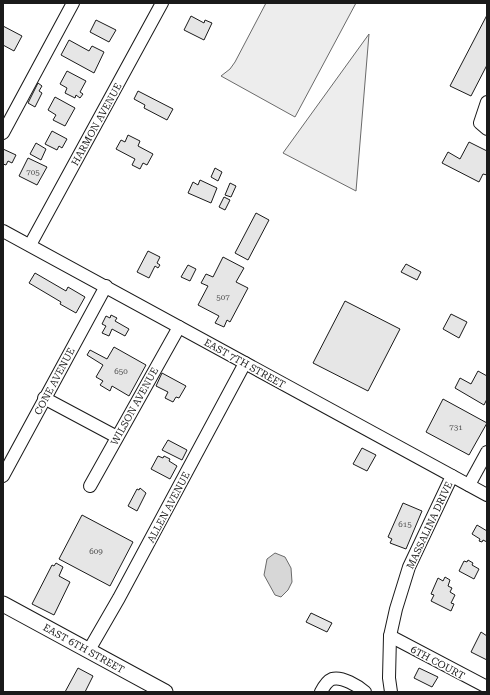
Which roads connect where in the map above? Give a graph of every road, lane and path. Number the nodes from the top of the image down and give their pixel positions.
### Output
1 (73, 3) edge
2 (162, 3) edge
3 (487, 102) edge
4 (484, 126) edge
5 (3, 133) edge
6 (3, 230) edge
7 (30, 245) junction
8 (106, 286) junction
9 (179, 327) junction
10 (245, 363) junction
11 (44, 398) junction
12 (117, 437) junction
13 (487, 452) edge
14 (3, 476) edge
15 (452, 476) junction
16 (469, 485) junction
17 (90, 486) dead end
18 (487, 495) edge
19 (3, 604) edge
20 (390, 636) junction
21 (89, 650) junction
22 (487, 687) edge
23 (165, 692) edge
24 (321, 692) edge
25 (365, 692) edge
26 (390, 692) edge

1 - 5 street
2 - 7 street, HARMON AVENUE
3 - 4 street
6 - 7 street, EAST 7TH STREET
7 - 8 street, EAST 7TH STREET
8 - 9 street, EAST 7TH STREET
8 - 11 street, CONE AVENUE
9 - 10 street, EAST 7TH STREET
9 - 12 street, WILSON AVENUE
10 - 15 street, EAST 7TH STREET
10 - 21 street, ALLEN AVENUE
11 - 12 street
11 - 14 street, CONE AVENUE
12 - 17 street, WILSON AVENUE
13 - 16 street, MASSALINA DRIVE
15 - 16 street, EAST 7TH STREET
15 - 20 street, MASSALINA DRIVE
16 - 18 street, EAST 7TH STREET
19 - 21 main road, EAST 6TH STREET
20 - 22 street, 6TH COURT
20 - 26 street, MASSALINA DRIVE
21 - 23 main road, EAST 6TH STREET
24 - 25 street

